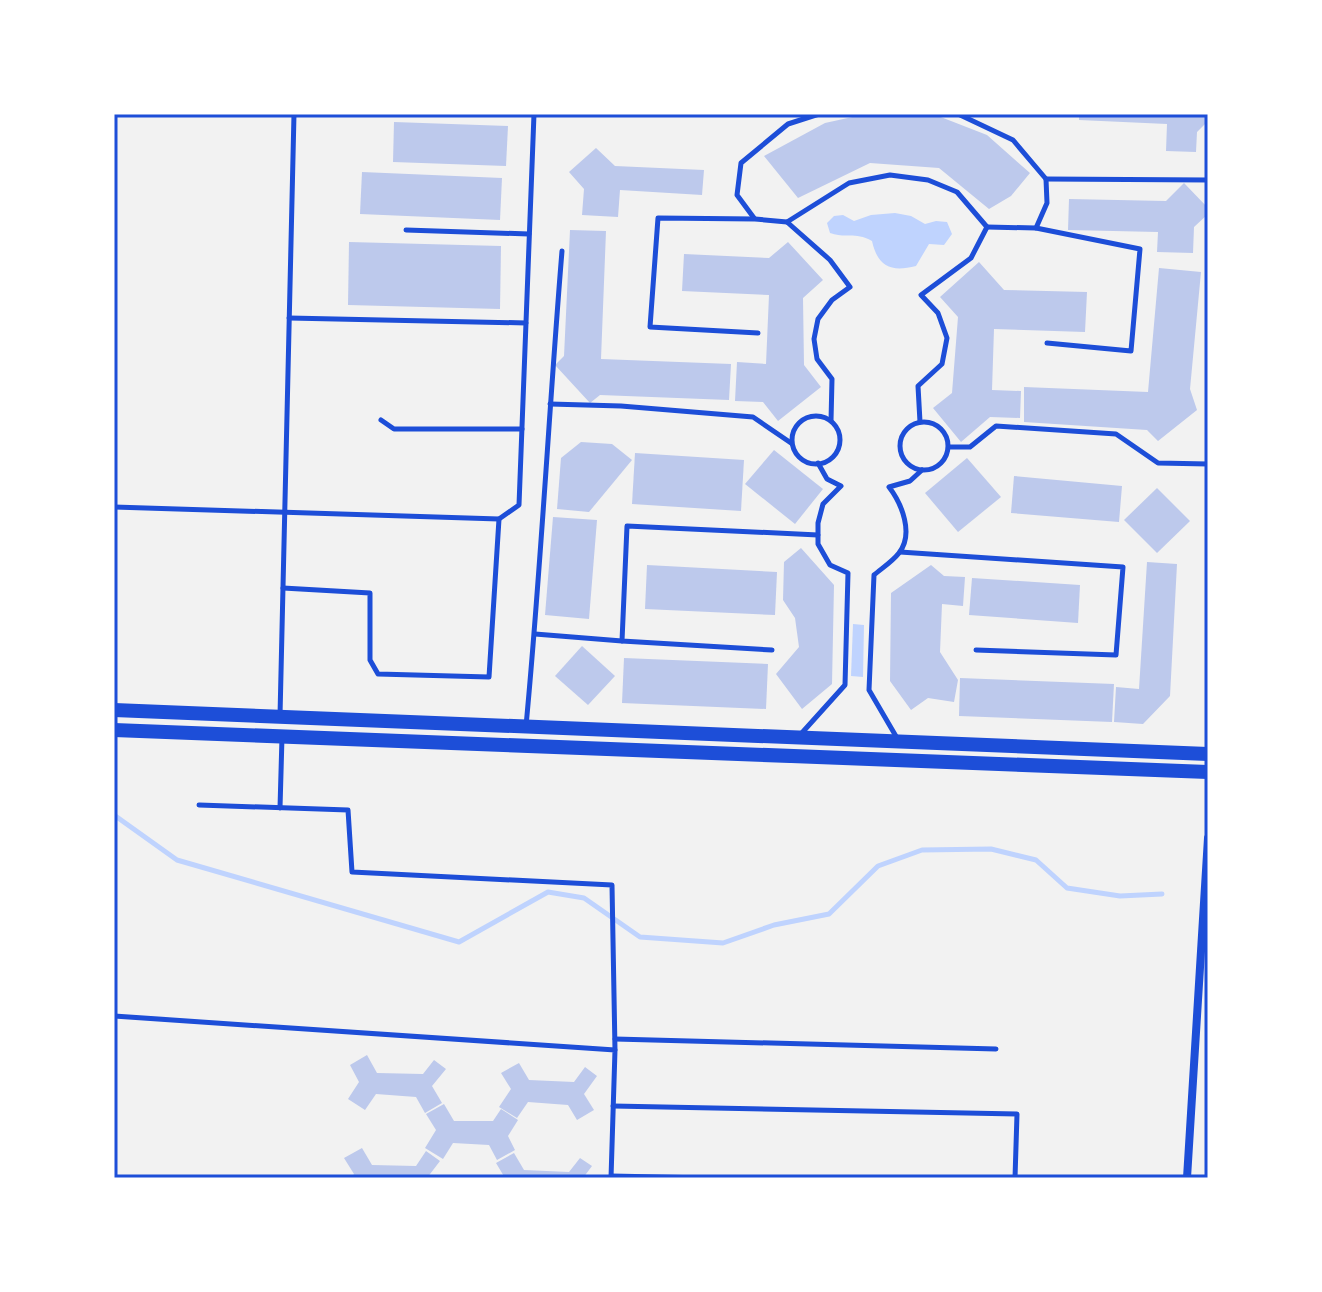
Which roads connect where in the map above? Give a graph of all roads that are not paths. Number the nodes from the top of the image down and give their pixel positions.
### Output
1 (294, 114) edge
2 (534, 114) edge
3 (819, 114) edge
4 (958, 114) edge
5 (1046, 179) junction
6 (1208, 180) edge
7 (755, 219) junction
8 (787, 222) junction
9 (987, 227) junction
10 (1036, 228) junction
11 (406, 230) dead end
12 (529, 234) junction
13 (562, 251) dead end
14 (289, 318) junction
15 (526, 323) junction
16 (758, 333) dead end
17 (1047, 343) dead end
18 (550, 404) junction
19 (381, 420) dead end
20 (831, 421) junction
21 (920, 422) junction
22 (522, 429) junction
23 (791, 443) junction
24 (949, 447) junction
25 (818, 463) junction
26 (1208, 464) edge
27 (922, 470) junction
28 (114, 507) edge
29 (285, 513) junction
30 (499, 519) junction
31 (818, 535) junction
32 (900, 552) junction
33 (283, 588) junction
34 (535, 634) junction
35 (622, 641) junction
36 (772, 650) dead end
37 (976, 650) dead end
38 (114, 710) edge
39 (280, 717) junction
40 (526, 727) junction
41 (114, 730) edge
42 (282, 736) junction
43 (797, 738) junction
44 (900, 742) junction
45 (1208, 754) edge
46 (1208, 772) edge
47 (199, 805) dead end
48 (280, 808) junction
49 (1208, 838) edge
50 (114, 1016) edge
51 (615, 1039) junction
52 (996, 1049) dead end
53 (615, 1050) junction
54 (613, 1106) junction
55 (611, 1177) edge
56 (707, 1178) edge
57 (1015, 1178) edge
58 (1187, 1178) edge

1 - 14 lane
2 - 12 lane
3 - 7 lane
4 - 5 lane
5 - 6 lane
5 - 10 lane
7 - 8 lane
7 - 16 lane
8 - 9 lane
8 - 20 lane
9 - 10 lane
9 - 21 lane
10 - 17 lane
11 - 12 lane
12 - 15 lane
13 - 18 lane
14 - 15 lane
14 - 29 lane
15 - 22 lane
18 - 23 lane
18 - 34 lane
19 - 22 lane
20 - 23 lane
20 - 25 lane
21 - 24 lane
21 - 27 lane
22 - 30 lane
23 - 25 lane
24 - 26 lane
24 - 27 lane
25 - 31 lane
27 - 32 lane
28 - 29 lane
29 - 30 lane
29 - 33 lane
30 - 33 lane
31 - 35 lane
31 - 43 lane
32 - 37 lane
32 - 44 lane
33 - 39 lane
34 - 35 lane
34 - 40 lane
35 - 36 lane
38 - 39 street
39 - 40 street
40 - 43 street
41 - 42 street
42 - 46 street
42 - 48 lane
43 - 44 street
44 - 45 street
47 - 48 lane
48 - 51 lane
49 - 58 street
50 - 53 lane
51 - 52 lane
51 - 53 lane
53 - 54 lane
54 - 55 lane
54 - 57 lane
55 - 56 lane

